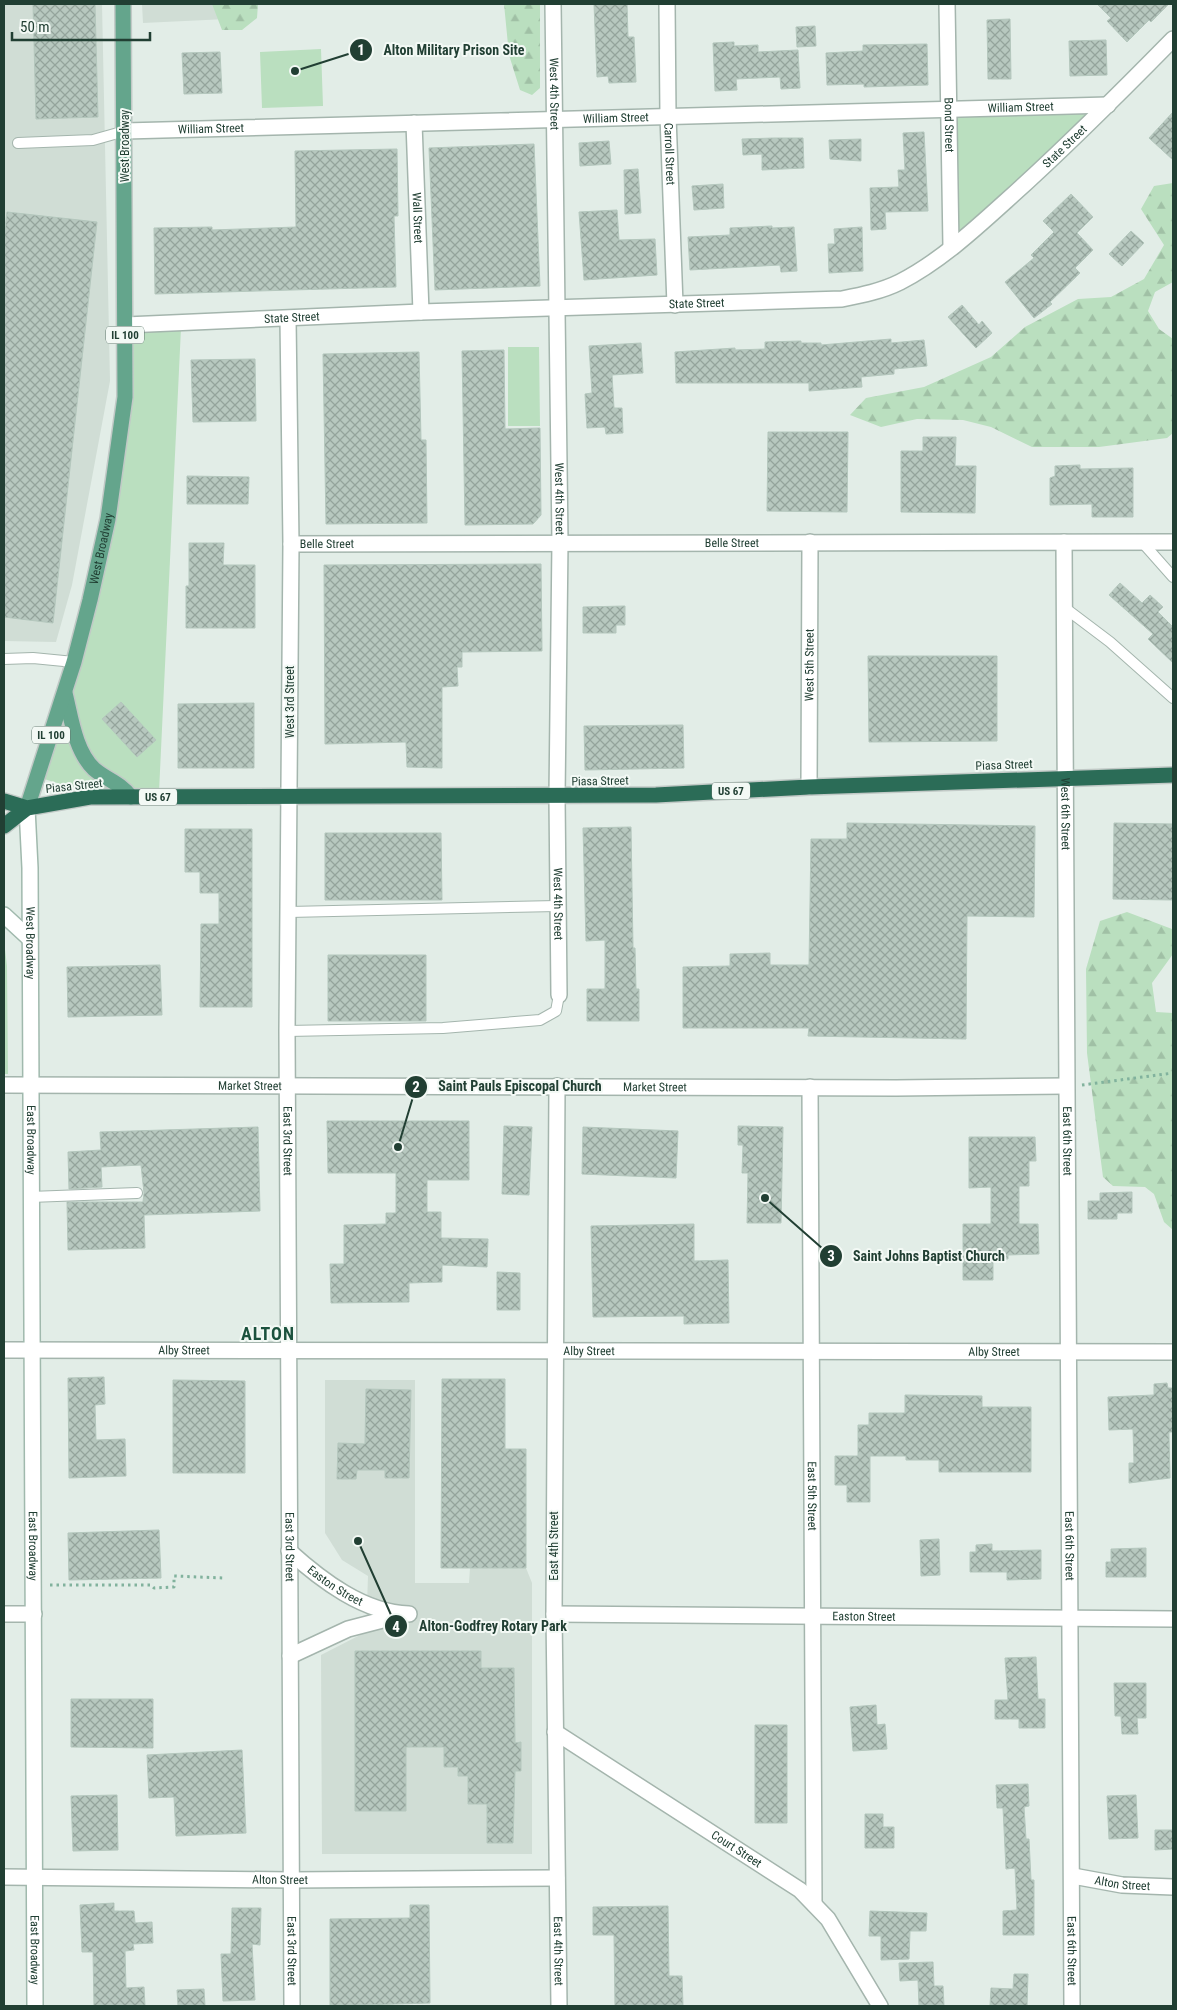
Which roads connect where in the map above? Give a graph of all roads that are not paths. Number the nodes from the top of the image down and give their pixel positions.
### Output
1 (123, 4) edge
2 (553, 4) edge
3 (667, 4) edge
4 (947, 4) edge
5 (1173, 39) edge
6 (1108, 105) junction
7 (948, 110) junction
8 (668, 116) junction
9 (556, 119) junction
10 (414, 123) junction
11 (125, 132) junction
12 (18, 142) dead end
13 (950, 248) junction
14 (675, 305) junction
15 (558, 308) junction
16 (421, 312) junction
17 (288, 318) junction
18 (126, 325) junction
19 (560, 542) junction
20 (810, 542) junction
21 (1064, 542) junction
22 (1142, 542) junction
23 (1173, 542) edge
24 (291, 544) junction
25 (1173, 577) edge
26 (1064, 608) junction
27 (4, 658) edge
28 (74, 662) junction
29 (64, 693) junction
30 (1173, 698) edge
31 (1173, 775) edge
32 (1065, 778) junction
33 (809, 787) junction
34 (290, 796) junction
35 (131, 797) junction
36 (557, 797) junction
37 (4, 801) edge
38 (27, 808) junction
39 (4, 826) edge
40 (557, 906) junction
41 (289, 912) junction
42 (4, 915) edge
43 (30, 939) junction
44 (559, 995) joint
45 (287, 1031) junction
46 (4, 1085) edge
47 (30, 1085) junction
48 (287, 1086) junction
49 (557, 1086) junction
50 (1066, 1086) junction
51 (810, 1087) junction
52 (137, 1193) dead end
53 (30, 1197) junction
54 (4, 1350) edge
55 (554, 1350) junction
56 (31, 1351) junction
57 (289, 1351) junction
58 (812, 1352) junction
59 (1173, 1352) edge
60 (1068, 1354) junction
61 (289, 1551) junction
62 (4, 1614) edge
63 (34, 1614) junction
64 (554, 1614) junction
65 (814, 1616) junction
66 (1069, 1618) junction
67 (1173, 1619) edge
68 (290, 1656) junction
69 (555, 1732) junction
70 (1073, 1876) junction
71 (4, 1877) edge
72 (34, 1878) junction
73 (557, 1878) junction
74 (291, 1880) junction
75 (1173, 1887) edge
76 (814, 1904) junction
77 (35, 2006) edge
78 (292, 2006) edge
79 (559, 2006) edge
80 (880, 2006) edge
81 (1072, 2006) edge

1 - 11 main road, West Broadway / IL 100
2 - 9 street, West 4th Street
3 - 8 street, Carroll Street
4 - 7 street, Bond Street
5 - 6 street, State Street
6 - 7 street, William Street
6 - 13 street, State Street
7 - 8 street, William Street
7 - 13 street, Bond Street
8 - 9 street, William Street
8 - 14 street, Carroll Street
9 - 10 street, William Street
9 - 15 street, West 4th Street
10 - 11 street, William Street
10 - 16 street, Wall Street
11 - 12 lane
11 - 18 main road, West Broadway / IL 100
13 - 14 street, State Street
14 - 15 street, State Street
15 - 16 street, State Street
15 - 19 street, West 4th Street
16 - 17 street, State Street
17 - 18 street, State Street
17 - 24 street, West 3rd Street
18 - 28 main road, West Broadway / IL 100
19 - 20 street, Belle Street
19 - 24 street, Belle Street
19 - 36 street, West 4th Street
20 - 21 street, Belle Street
20 - 33 street, West 5th Street
21 - 22 street, Belle Street
21 - 26 street, West 6th Street
22 - 23 street, Belle Street
22 - 25 lane
24 - 34 street, West 3rd Street
26 - 30 lane
26 - 32 street, West 6th Street
27 - 28 lane
28 - 29 main road, West Broadway / IL 100
29 - 35 main road
29 - 38 main road, West Broadway / IL 100
31 - 32 highway, Piasa Street / US 67
32 - 33 highway, Piasa Street / US 67
32 - 50 street, West 6th Street
33 - 36 highway, Piasa Street / US 67
34 - 35 highway, Piasa Street / US 67
34 - 36 highway, Piasa Street / US 67
34 - 41 street, West 3rd Street
35 - 38 highway, Piasa Street / US 67
36 - 40 street, West 4th Street
37 - 38 highway, US 67
38 - 39 highway, US 67
38 - 43 street, West Broadway
40 - 41 lane
40 - 44 street, West 4th Street
41 - 45 street, West 3rd Street
42 - 43 street
43 - 47 street, West Broadway
44 - 45 lane
45 - 48 street, West 3rd Street
46 - 47 street, Market Street
47 - 48 street, Market Street
47 - 53 street, East Broadway
48 - 49 street, Market Street
48 - 57 street, East 3rd Street
49 - 51 street, Market Street
49 - 55 street, East 4th Street
50 - 51 street, Market Street
50 - 60 street, East 6th Street
51 - 58 street, East 5th Street
52 - 53 lane
53 - 56 street, East Broadway
54 - 56 street, Alby Street
55 - 57 street, Alby Street
55 - 58 street, Alby Street
55 - 64 street, East 4th Street
56 - 57 street, Alby Street
56 - 63 street, East Broadway
57 - 61 street, East 3rd Street
58 - 60 street, Alby Street
58 - 65 street, East 5th Street
59 - 60 street, Alby Street
60 - 66 street, East 6th Street
61 - 68 street, East 3rd Street
61 - 68 street, Easton Street
62 - 63 street
63 - 72 street, East Broadway
64 - 65 street, Easton Street
64 - 69 street, East 4th Street
65 - 66 street, Easton Street
65 - 76 street, East 5th Street
66 - 67 street, Easton Street
66 - 70 street, East 6th Street
68 - 74 street, East 3rd Street
69 - 73 street, East 4th Street
69 - 76 street, Court Street
70 - 75 street, Alton Street
70 - 81 street, East 6th Street
71 - 72 street, Alton Street
72 - 74 street, Alton Street
72 - 77 street, East Broadway
73 - 74 street, Alton Street
73 - 79 street, East 4th Street
74 - 78 street, East 3rd Street
76 - 80 street, Court Street

